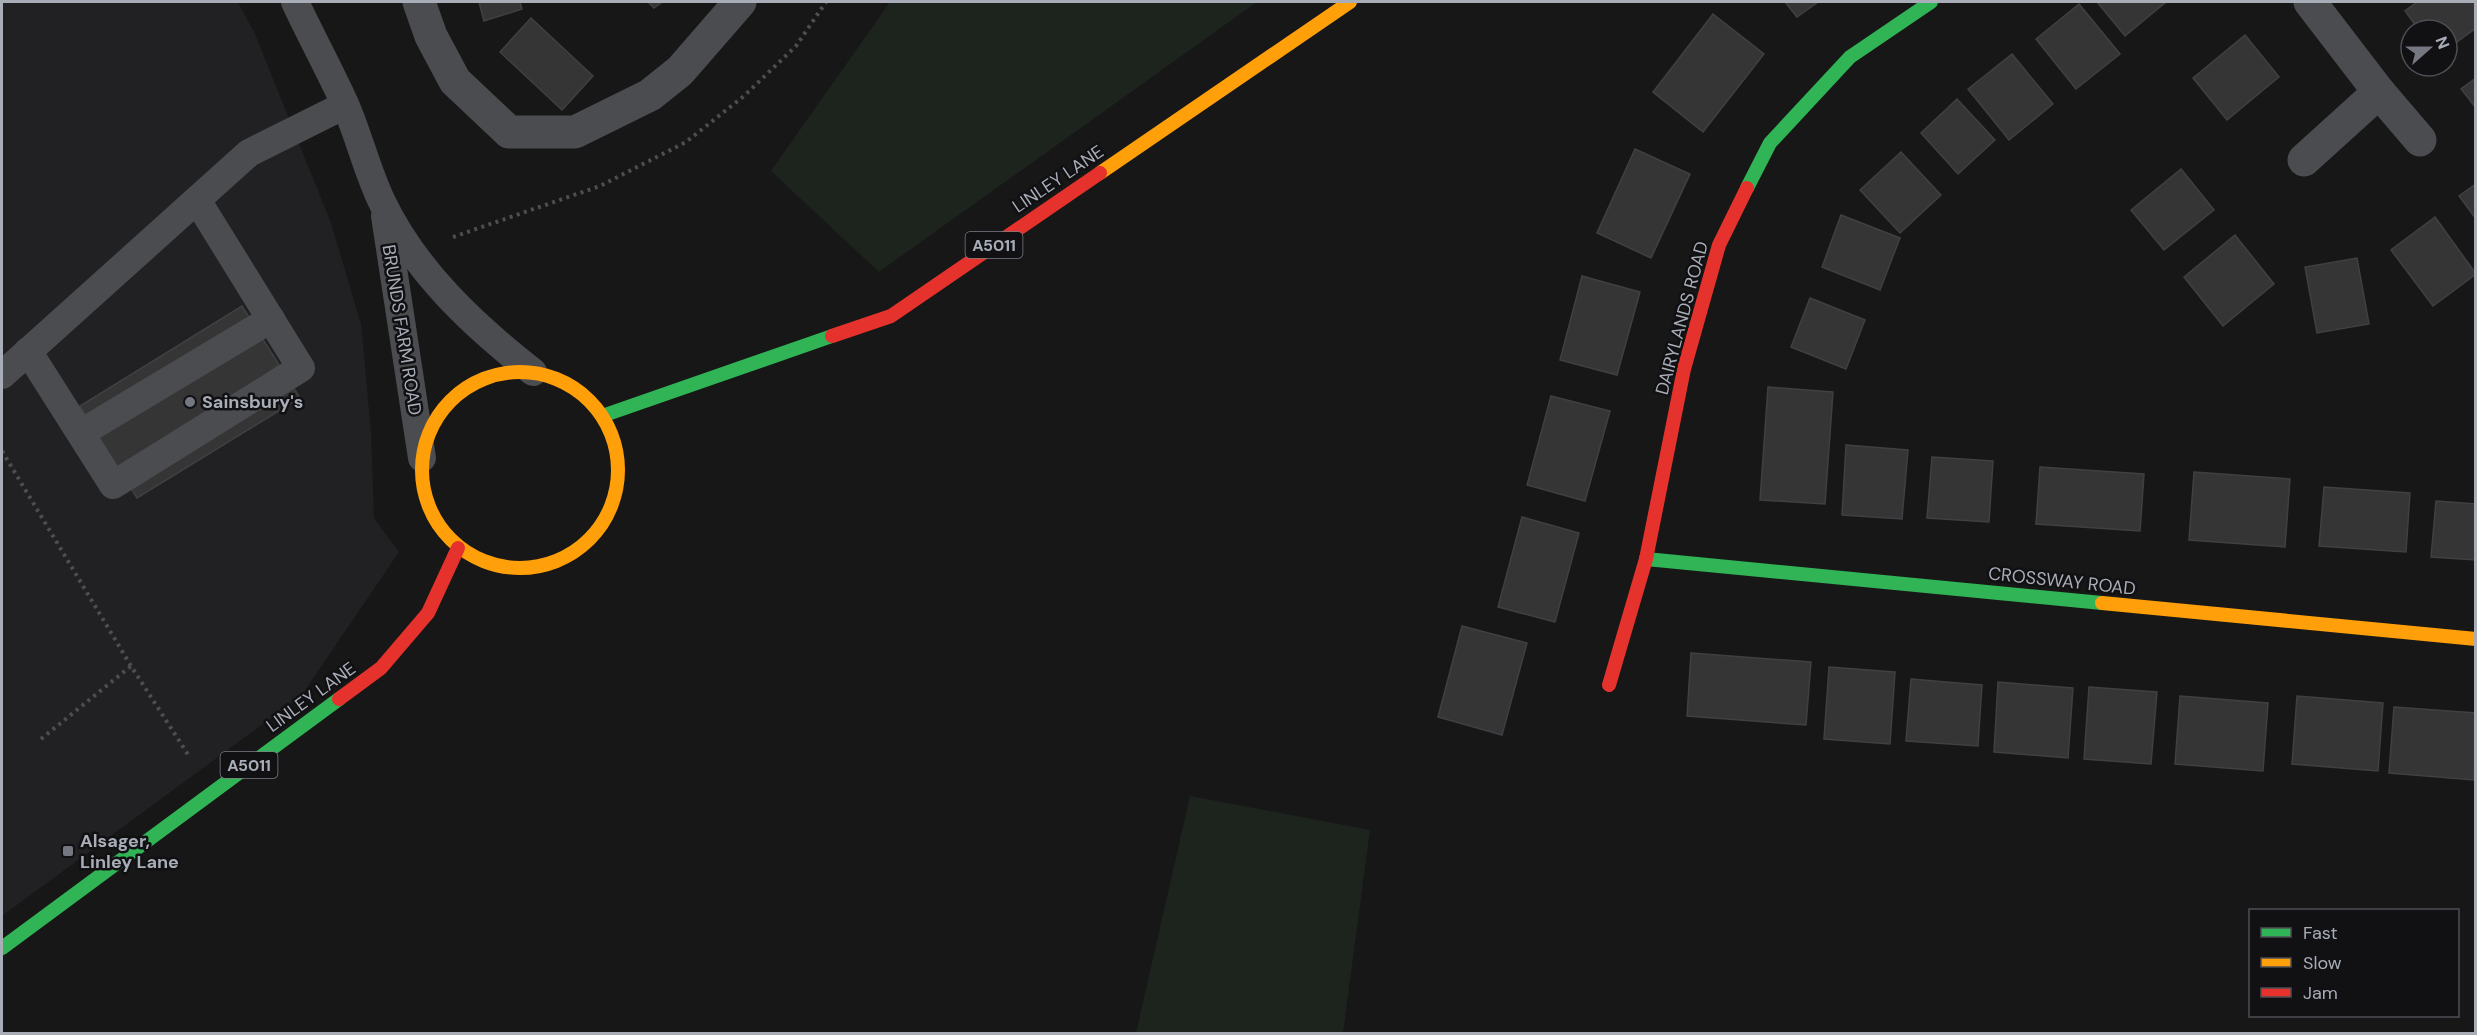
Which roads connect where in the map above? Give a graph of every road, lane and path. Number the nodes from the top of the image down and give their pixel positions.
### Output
1 (294, 2) edge
2 (419, 2) edge
3 (740, 2) edge
4 (1350, 2) edge
5 (1931, 2) edge
6 (2310, 2) edge
7 (2379, 92) junction
8 (345, 105) junction
9 (2420, 140) dead end
10 (2304, 160) dead end
11 (196, 200) junction
12 (382, 202) junction
13 (271, 319) junction
14 (28, 351) junction
15 (532, 372) junction
16 (2, 375) edge
17 (602, 416) junction
18 (81, 433) junction
19 (2, 451) edge
20 (422, 458) junction
21 (458, 548) junction
22 (1646, 559) junction
23 (2475, 639) edge
24 (131, 666) junction
25 (1609, 685) dead end
26 (41, 739) dead end
27 (212, 792) junction
28 (2, 948) edge

1 - 8 lane, BRUNDS FARM ROAD
2 - 3 street
4 - 17 main road, LINLEY LANE / A5011
5 - 22 main road, DAIRYLANDS ROAD
6 - 7 street
7 - 9 street
7 - 10 street
8 - 11 lane
8 - 12 lane, BRUNDS FARM ROAD
11 - 13 lane
11 - 14 lane
12 - 15 lane, BRUNDS FARM ROAD
12 - 20 lane, BRUNDS FARM ROAD
13 - 18 lane
13 - 18 lane
14 - 16 lane
14 - 18 lane
15 - 17 main road
15 - 20 main road
17 - 21 main road
19 - 24 path
20 - 21 main road
21 - 27 main road, LINLEY LANE / A5011
22 - 23 main road, CROSSWAY ROAD
22 - 25 main road, DAIRYLANDS ROAD
24 - 26 path
24 - 27 path
27 - 28 main road, LINLEY LANE / A5011

